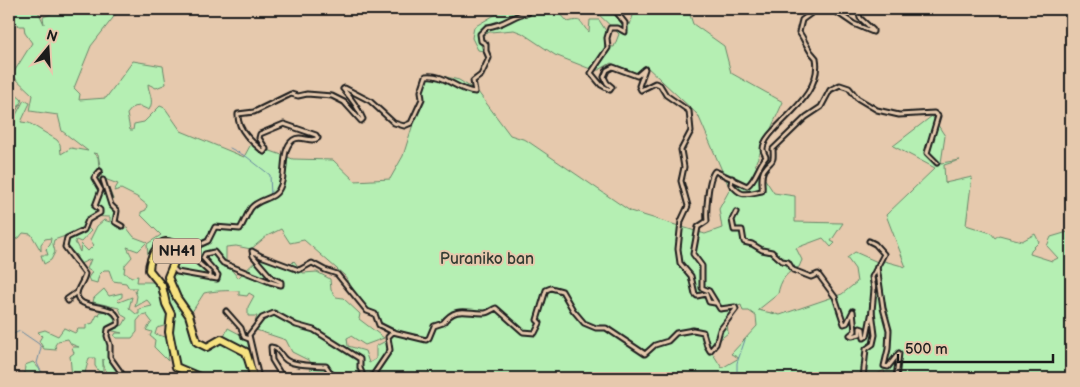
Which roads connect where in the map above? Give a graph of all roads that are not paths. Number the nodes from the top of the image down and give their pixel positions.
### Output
1 (529, 9) edge
2 (614, 9) edge
3 (817, 9) edge
4 (832, 9) edge
5 (858, 9) edge
6 (937, 164) dead end
7 (100, 171) dead end
8 (732, 178) junction
9 (103, 180) dead end
10 (736, 212) dead end
11 (122, 226) dead end
12 (869, 242) dead end
13 (876, 265) junction
14 (172, 267) junction
15 (210, 278) junction
16 (78, 291) junction
17 (68, 302) dead end
18 (716, 303) junction
19 (226, 311) dead end
20 (872, 311) junction
21 (393, 332) junction
22 (250, 339) junction
23 (125, 378) edge
24 (202, 378) edge
25 (254, 378) edge
26 (259, 378) edge
27 (283, 378) edge
28 (334, 378) edge
29 (364, 378) edge
30 (371, 378) edge
31 (863, 378) edge
32 (896, 378) edge

1 - 15 street
2 - 18 street
3 - 8 street
4 - 5 street
6 - 8 street
7 - 16 street
8 - 18 street
9 - 11 street
10 - 20 street
12 - 13 street
13 - 20 street
13 - 32 street
14 - 15 street
14 - 24 highway, NH41
14 - 25 highway, NH41
15 - 21 street
16 - 17 street
16 - 23 street
18 - 21 street
19 - 22 street
20 - 31 street
21 - 30 street
22 - 26 street
22 - 29 street
27 - 28 street

